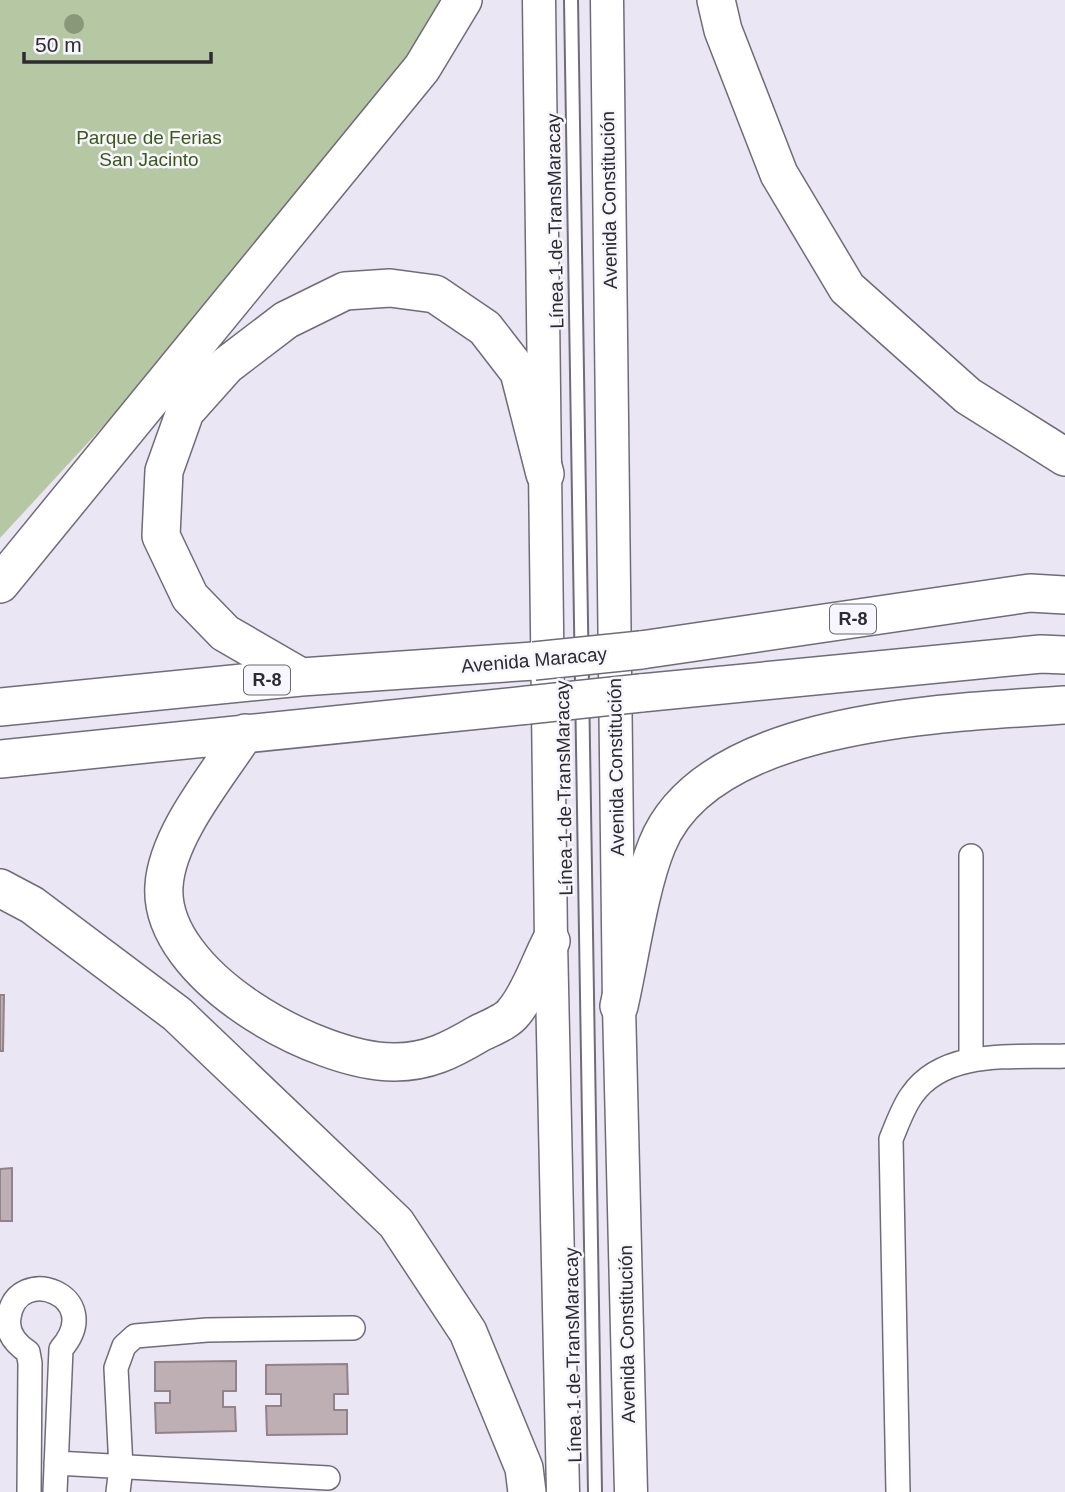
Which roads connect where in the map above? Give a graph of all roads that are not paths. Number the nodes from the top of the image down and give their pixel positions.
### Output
1 (463, 0) edge
2 (539, 0) edge
3 (571, 0) edge
4 (607, 0) edge
5 (716, 0) edge
6 (1065, 457) edge
7 (545, 474) junction
8 (0, 584) edge
9 (1065, 595) edge
10 (1065, 655) edge
11 (301, 677) junction
12 (1065, 705) edge
13 (0, 707) edge
14 (245, 733) junction
15 (0, 759) edge
16 (971, 856) dead end
17 (0, 888) edge
18 (551, 942) junction
19 (619, 1006) junction
20 (1065, 1056) edge
21 (971, 1059) junction
22 (6, 1306) edge
23 (354, 1328) dead end
24 (5, 1332) edge
25 (61, 1349) junction
26 (28, 1352) junction
27 (56, 1463) junction
28 (121, 1468) junction
29 (328, 1478) dead end
30 (29, 1492) edge
31 (55, 1492) edge
32 (118, 1492) edge
33 (527, 1492) edge
34 (564, 1492) edge
35 (595, 1492) edge
36 (631, 1492) edge
37 (898, 1492) edge

1 - 8 main road
2 - 7 street
3 - 35 lane, Línea 1 de TransMaracay
4 - 19 street, Avenida Constitución
5 - 6 main road
7 - 11 main road
7 - 18 street
9 - 11 main road, Avenida Maracay / R-8, bridge
10 - 14 main road, bridge
11 - 13 main road, Avenida Maracay / R-8
12 - 19 main road
14 - 15 main road
14 - 18 main road
16 - 21 street
17 - 33 main road
18 - 34 street
19 - 36 street, Avenida Constitución
20 - 21 street
21 - 37 street
22 - 24 street
22 - 25 street
23 - 28 street
24 - 26 street
25 - 26 street
25 - 27 street
26 - 30 street
27 - 28 street
27 - 31 street
28 - 29 street
28 - 32 street

